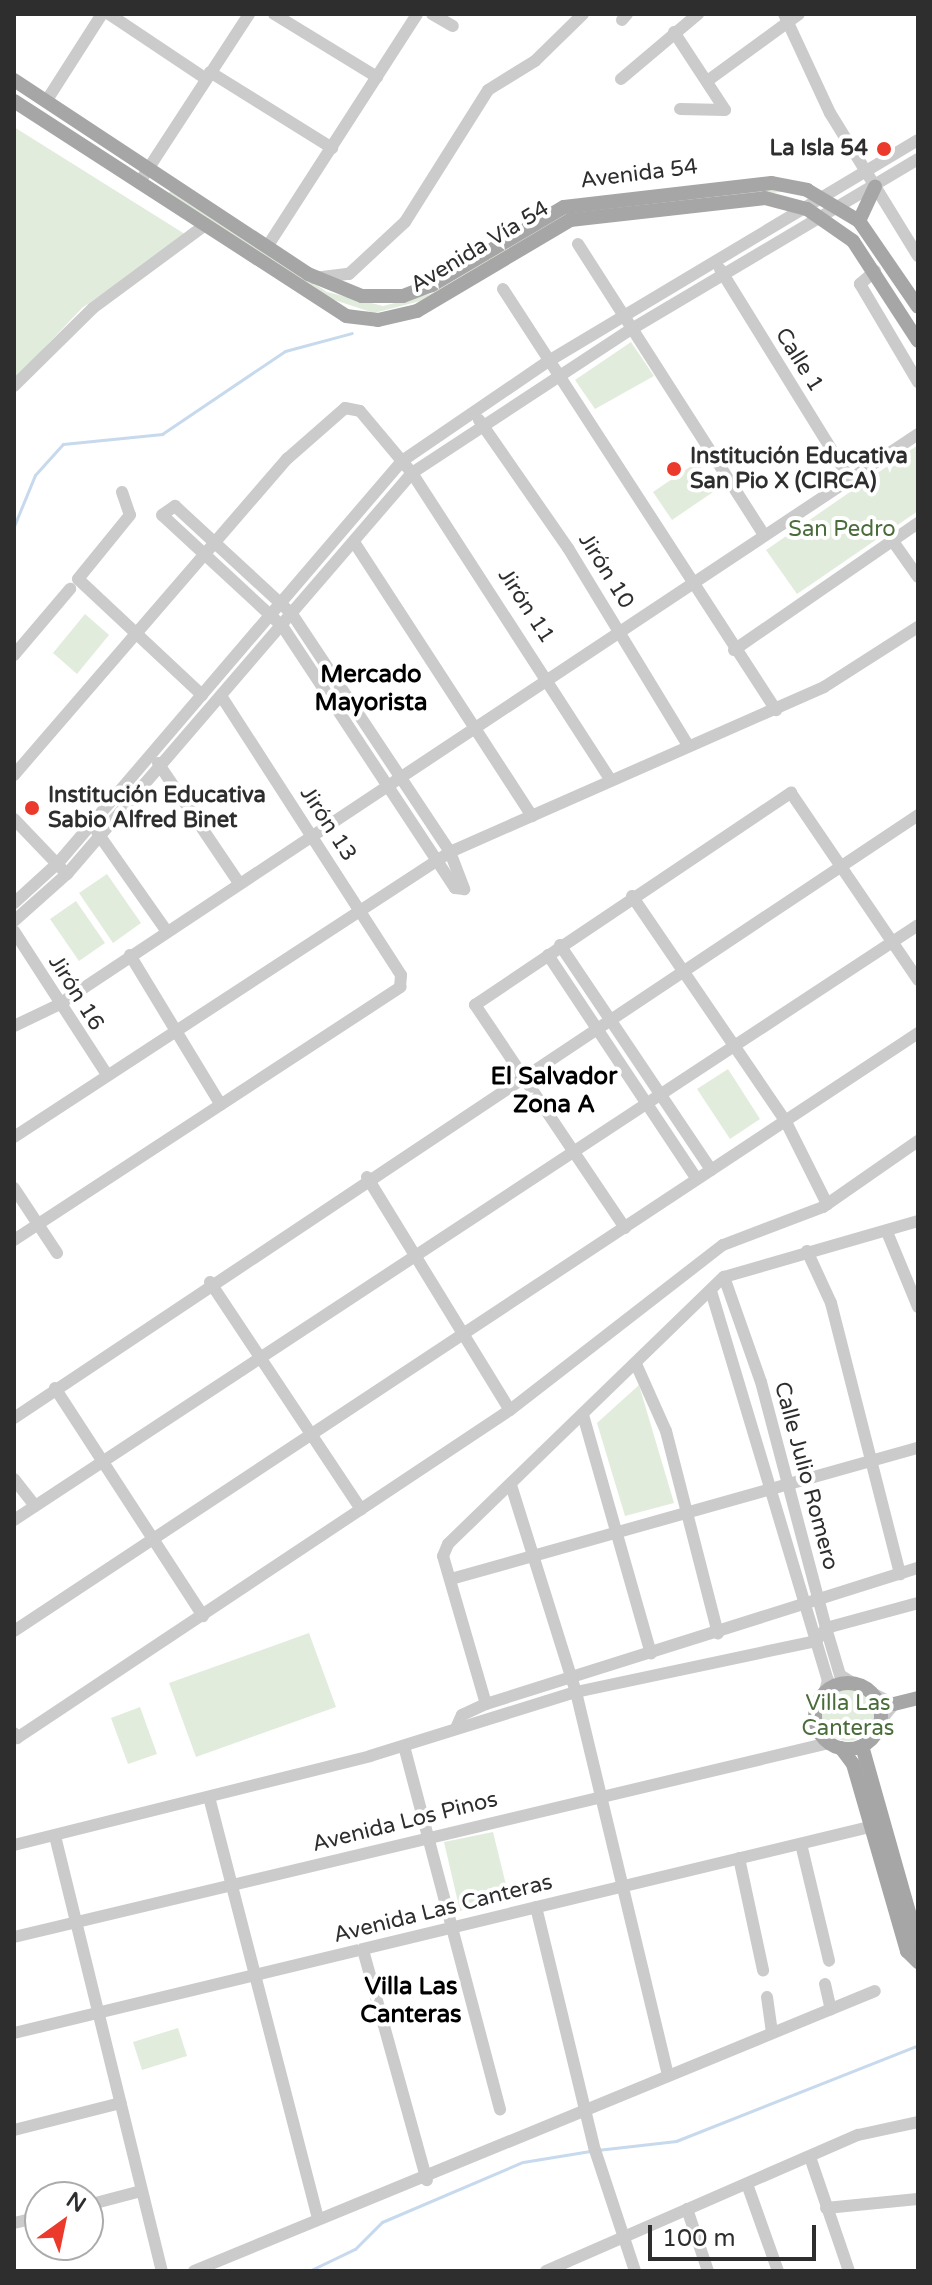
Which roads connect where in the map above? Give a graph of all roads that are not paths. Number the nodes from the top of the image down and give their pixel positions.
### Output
1 (102, 14) edge
2 (109, 14) edge
3 (249, 14) edge
4 (274, 14) edge
5 (417, 14) edge
6 (432, 14) edge
7 (583, 14) edge
8 (698, 14) edge
9 (791, 17) edge
10 (453, 26) dead end
11 (674, 32) junction
12 (208, 76) junction
13 (377, 77) junction
14 (621, 79) dead end
15 (710, 79) junction
16 (14, 80) edge
17 (47, 100) junction
18 (14, 101) edge
19 (680, 109) dead end
20 (918, 140) edge
21 (332, 148) junction
22 (918, 159) edge
23 (150, 167) junction
24 (865, 173) junction
25 (139, 183) junction
26 (875, 187) junction
27 (825, 198) junction
28 (841, 208) junction
29 (807, 209) junction
30 (824, 219) junction
31 (859, 221) junction
32 (204, 226) junction
33 (578, 244) dead end
34 (267, 247) junction
35 (918, 256) edge
36 (714, 260) junction
37 (875, 271) junction
38 (724, 276) junction
39 (314, 278) junction
40 (503, 289) dead end
41 (918, 307) edge
42 (622, 316) junction
43 (630, 330) junction
44 (918, 341) edge
45 (547, 362) junction
46 (557, 376) junction
47 (918, 382) edge
48 (14, 386) edge
49 (474, 411) junction
50 (482, 425) junction
51 (918, 434) edge
52 (402, 461) junction
53 (412, 473) junction
54 (851, 481) junction
55 (122, 492) dead end
56 (918, 523) edge
57 (764, 535) junction
58 (892, 540) junction
59 (215, 541) junction
60 (354, 542) junction
61 (206, 554) junction
62 (918, 577) edge
63 (691, 582) junction
64 (70, 589) dead end
65 (281, 602) junction
66 (292, 614) junction
67 (271, 615) junction
68 (282, 626) junction
69 (918, 627) edge
70 (620, 632) junction
71 (137, 634) junction
72 (734, 650) junction
73 (14, 655) edge
74 (547, 677) junction
75 (202, 695) junction
76 (221, 696) junction
77 (776, 710) junction
78 (473, 728) junction
79 (687, 744) junction
80 (151, 755) junction
81 (161, 766) junction
82 (14, 775) edge
83 (399, 778) junction
84 (609, 778) junction
85 (385, 786) junction
86 (918, 815) edge
87 (532, 816) junction
88 (14, 819) edge
89 (90, 825) junction
90 (100, 835) junction
91 (311, 835) junction
92 (450, 852) junction
93 (436, 860) junction
94 (58, 863) junction
95 (842, 865) junction
96 (67, 874) junction
97 (239, 883) junction
98 (632, 896) junction
99 (14, 903) edge
100 (360, 908) junction
101 (14, 921) edge
102 (918, 925) edge
103 (166, 930) junction
104 (14, 931) edge
105 (892, 942) junction
106 (560, 945) junction
107 (130, 955) junction
108 (548, 955) junction
109 (684, 968) junction
110 (918, 980) edge
111 (58, 1005) junction
112 (612, 1016) junction
113 (597, 1025) junction
114 (14, 1026) edge
115 (178, 1028) junction
116 (918, 1033) edge
117 (735, 1045) junction
118 (107, 1075) junction
119 (523, 1075) junction
120 (661, 1093) junction
121 (649, 1102) junction
122 (221, 1105) junction
123 (786, 1122) junction
124 (14, 1137) edge
125 (918, 1141) edge
126 (574, 1152) junction
127 (711, 1170) junction
128 (367, 1177) junction
129 (697, 1179) junction
130 (14, 1188) edge
131 (827, 1204) junction
132 (918, 1221) edge
133 (38, 1224) junction
134 (625, 1228) junction
135 (887, 1232) junction
136 (14, 1240) edge
137 (807, 1251) junction
138 (57, 1253) dead end
139 (417, 1254) junction
140 (724, 1277) junction
141 (210, 1282) junction
142 (711, 1291) junction
143 (918, 1307) edge
144 (467, 1331) junction
145 (260, 1358) junction
146 (636, 1364) junction
147 (55, 1388) junction
148 (510, 1410) junction
149 (583, 1415) junction
150 (14, 1418) edge
151 (310, 1436) junction
152 (918, 1448) edge
153 (107, 1459) junction
154 (871, 1461) junction
155 (14, 1479) edge
156 (787, 1482) junction
157 (511, 1485) junction
158 (770, 1487) junction
159 (35, 1506) junction
160 (361, 1509) junction
161 (685, 1512) junction
162 (14, 1520) edge
163 (618, 1531) junction
164 (154, 1539) junction
165 (533, 1555) junction
166 (918, 1568) edge
167 (900, 1574) junction
168 (451, 1579) junction
169 (818, 1602) junction
170 (918, 1603) edge
171 (801, 1608) junction
172 (203, 1616) junction
173 (826, 1628) junction
174 (14, 1631) edge
175 (718, 1633) junction
176 (816, 1641) junction
177 (651, 1653) junction
178 (568, 1679) junction
179 (851, 1682) junction
180 (825, 1691) junction
181 (576, 1692) junction
182 (874, 1694) junction
183 (918, 1698) edge
184 (486, 1704) junction
185 (894, 1704) junction
186 (881, 1720) junction
187 (457, 1726) junction
188 (14, 1733) edge
189 (830, 1741) junction
190 (404, 1746) junction
191 (862, 1746) junction
192 (602, 1795) junction
193 (209, 1797) junction
194 (876, 1826) junction
195 (55, 1836) junction
196 (428, 1836) junction
197 (801, 1844) junction
198 (14, 1845) edge
199 (739, 1858) junction
200 (626, 1884) junction
201 (231, 1885) junction
202 (536, 1907) junction
203 (77, 1922) junction
204 (450, 1930) junction
205 (14, 1937) edge
206 (918, 1944) edge
207 (363, 1950) junction
208 (829, 1961) dead end
209 (918, 1962) edge
210 (763, 1970) dead end
211 (252, 1976) junction
212 (825, 1984) dead end
213 (875, 1991) dead end
214 (767, 1997) dead end
215 (831, 2009) junction
216 (99, 2013) junction
217 (772, 2032) junction
218 (14, 2033) edge
219 (668, 2075) junction
220 (121, 2103) junction
221 (500, 2110) dead end
222 (587, 2111) junction
223 (918, 2122) edge
224 (14, 2130) edge
225 (811, 2160) junction
226 (427, 2180) junction
227 (747, 2184) junction
228 (141, 2191) junction
229 (918, 2199) edge
230 (104, 2201) edge
231 (826, 2208) junction
232 (687, 2209) junction
233 (317, 2215) junction
234 (623, 2235) junction
235 (560, 2268) edge
236 (162, 2271) edge
237 (194, 2271) edge
238 (546, 2271) edge
239 (635, 2271) edge
240 (708, 2271) edge
241 (778, 2271) edge
242 (849, 2271) edge

1 - 17 street
2 - 12 street
3 - 12 street
4 - 13 street
5 - 13 street
6 - 10 street
7 - 39 street
8 - 11 street
9 - 15 street
9 - 24 street
11 - 14 street
11 - 15 street
12 - 21 street
12 - 23 street
13 - 21 street
15 - 19 street
16 - 17 main road, Avenida 54
17 - 23 main road, Avenida 54
18 - 25 main road, Avenida Vía 54
20 - 24 street
21 - 34 street
22 - 26 street
23 - 25 street
23 - 34 main road, Avenida 54
24 - 26 street
24 - 27 street
25 - 32 main road, Avenida Vía 54
26 - 28 street
26 - 31 main road
26 - 35 street
27 - 28 main road, Avenida 54
27 - 29 street
27 - 39 main road, Avenida 54
28 - 30 street
28 - 31 main road, Avenida 54
29 - 30 main road, Avenida Vía 54
29 - 32 main road, Avenida Vía 54
29 - 36 street
30 - 37 main road, Avenida Vía 54
30 - 38 street
31 - 41 main road, Avenida 54
32 - 48 street
33 - 42 street
34 - 39 main road, Avenida 54
36 - 38 street, Calle 1
36 - 42 street
37 - 44 main road, Avenida Vía 54
37 - 47 street
38 - 43 street
38 - 54 street, Calle 1
40 - 45 street
42 - 43 street
42 - 45 street
43 - 46 street
43 - 57 street
45 - 46 street
45 - 49 street
46 - 50 street
46 - 63 street
49 - 50 street, Jirón 10
49 - 52 street
50 - 53 street
50 - 70 street, Jirón 10
51 - 54 street
52 - 53 street, Jirón 11
52 - 59 street, Jirón 11
52 - 65 street
53 - 60 street
53 - 74 street, Jirón 11
54 - 57 street
55 - 71 street
56 - 58 street
57 - 63 street
58 - 62 street
58 - 72 street
59 - 61 street
59 - 61 street
59 - 65 street
60 - 66 street
60 - 78 street
61 - 67 street
61 - 71 street
63 - 70 street
63 - 72 street
64 - 73 street
65 - 66 street
65 - 67 street
66 - 68 street
66 - 83 street
67 - 68 street
67 - 75 street
68 - 76 street
68 - 85 street
69 - 77 street
70 - 74 street
70 - 79 street, Jirón 10
71 - 75 street
71 - 82 street
72 - 77 street
74 - 78 street
74 - 84 street, Jirón 11
75 - 80 street
76 - 81 street
76 - 91 street, Jirón 13
77 - 79 street
78 - 83 street
78 - 87 street
79 - 84 street
80 - 81 street
80 - 89 street
81 - 90 street
81 - 97 street
83 - 85 street
83 - 92 street
84 - 87 street
85 - 91 street
85 - 93 street
86 - 95 street
87 - 92 street
88 - 94 street
89 - 90 street
89 - 94 street
90 - 96 street
90 - 103 street
91 - 97 street
91 - 100 street, Jirón 13
92 - 93 street
92 - 93 street
93 - 100 street
94 - 96 street
94 - 99 street
95 - 98 street
95 - 105 street
95 - 109 street
96 - 101 street
97 - 103 street
98 - 106 street
98 - 109 street
100 - 115 street
100 - 122 street, Jirón 13
102 - 105 street
103 - 107 street
104 - 111 street, Jirón 16
105 - 110 street
105 - 117 street
106 - 108 street
106 - 112 street
107 - 111 street
107 - 115 street
108 - 113 street
108 - 119 street
109 - 112 street
109 - 117 street
111 - 114 street
111 - 118 street, Jirón 16
112 - 113 street
112 - 120 street
113 - 119 street
113 - 121 street
115 - 118 street
115 - 122 street
116 - 123 street
117 - 120 street
117 - 123 street
118 - 124 street
119 - 126 street
119 - 128 street
120 - 121 street
120 - 127 street
121 - 126 street
121 - 129 street
122 - 133 street
123 - 127 street
123 - 131 street
125 - 131 street
126 - 134 street
126 - 139 street
127 - 129 street
128 - 139 street
128 - 141 street
129 - 134 street
130 - 133 street
131 - 148 street
132 - 135 street
133 - 136 street
133 - 138 street
134 - 144 street
135 - 137 street
135 - 143 street
137 - 140 street
137 - 154 street
139 - 144 street
139 - 145 street
140 - 142 street
140 - 156 street, Calle Julio Romero
141 - 145 street
141 - 147 street
142 - 146 street
142 - 158 street, Calle Julio Romero
144 - 148 street
144 - 151 street
145 - 151 street
145 - 153 street
146 - 149 street
146 - 161 street
147 - 150 street
147 - 153 street
148 - 160 street
149 - 157 street
149 - 163 street
151 - 160 street
151 - 164 street
152 - 154 street
153 - 159 street
153 - 164 street
154 - 156 street
154 - 167 street
155 - 159 street
156 - 158 street
156 - 169 street, Calle Julio Romero
157 - 165 street
157 - 168 street
158 - 161 street
158 - 171 street, Calle Julio Romero
159 - 162 street
160 - 172 street
161 - 163 street
161 - 175 street
163 - 165 street
163 - 177 street
164 - 172 street
164 - 174 street
165 - 168 street
165 - 178 street
166 - 167 street
167 - 169 street
168 - 184 street
169 - 171 street
169 - 173 street, Calle Julio Romero
170 - 173 street
171 - 175 street
171 - 176 street, Calle Julio Romero
172 - 188 street
173 - 176 street
173 - 179 street, Calle Julio Romero
175 - 177 street
176 - 180 street, Calle Julio Romero
176 - 181 street
177 - 178 street
178 - 181 street
178 - 184 street
179 - 180 main road
179 - 182 main road
180 - 189 main road
181 - 187 street
181 - 192 street
182 - 185 street
182 - 186 main road
183 - 185 main road
184 - 187 street
185 - 186 street
186 - 191 main road
187 - 190 street
189 - 191 main road
189 - 192 street, Avenida Los Pinos
189 - 194 main road
190 - 193 street
190 - 196 street
191 - 194 main road
192 - 196 street, Avenida Los Pinos
192 - 200 street
193 - 195 street
193 - 201 street
194 - 197 street, Avenida Las Canteras
194 - 206 main road
194 - 209 main road
195 - 198 street
195 - 203 street
196 - 201 street, Avenida Los Pinos
196 - 204 street
197 - 199 street, Avenida Las Canteras
197 - 208 street
199 - 200 street, Avenida Las Canteras
199 - 210 street
200 - 202 street, Avenida Las Canteras
200 - 219 street
201 - 203 street, Avenida Los Pinos
201 - 211 street
202 - 204 street, Avenida Las Canteras
202 - 222 street
203 - 205 street, Avenida Los Pinos
203 - 216 street
204 - 207 street, Avenida Las Canteras
204 - 221 street
207 - 211 street, Avenida Las Canteras
207 - 226 street
211 - 216 street, Avenida Las Canteras
211 - 233 street
212 - 215 street
213 - 215 street
214 - 217 street
215 - 217 street
216 - 218 street, Avenida Las Canteras
216 - 220 street
217 - 219 street
219 - 222 street
220 - 224 street
220 - 228 street
222 - 226 street
222 - 234 street
223 - 225 street
225 - 227 street
225 - 231 street
226 - 233 street
227 - 232 street
227 - 241 street
228 - 230 street
228 - 236 street
229 - 231 street
231 - 242 street
232 - 234 street
232 - 240 street
233 - 237 street
234 - 235 street
234 - 239 street
235 - 238 street

